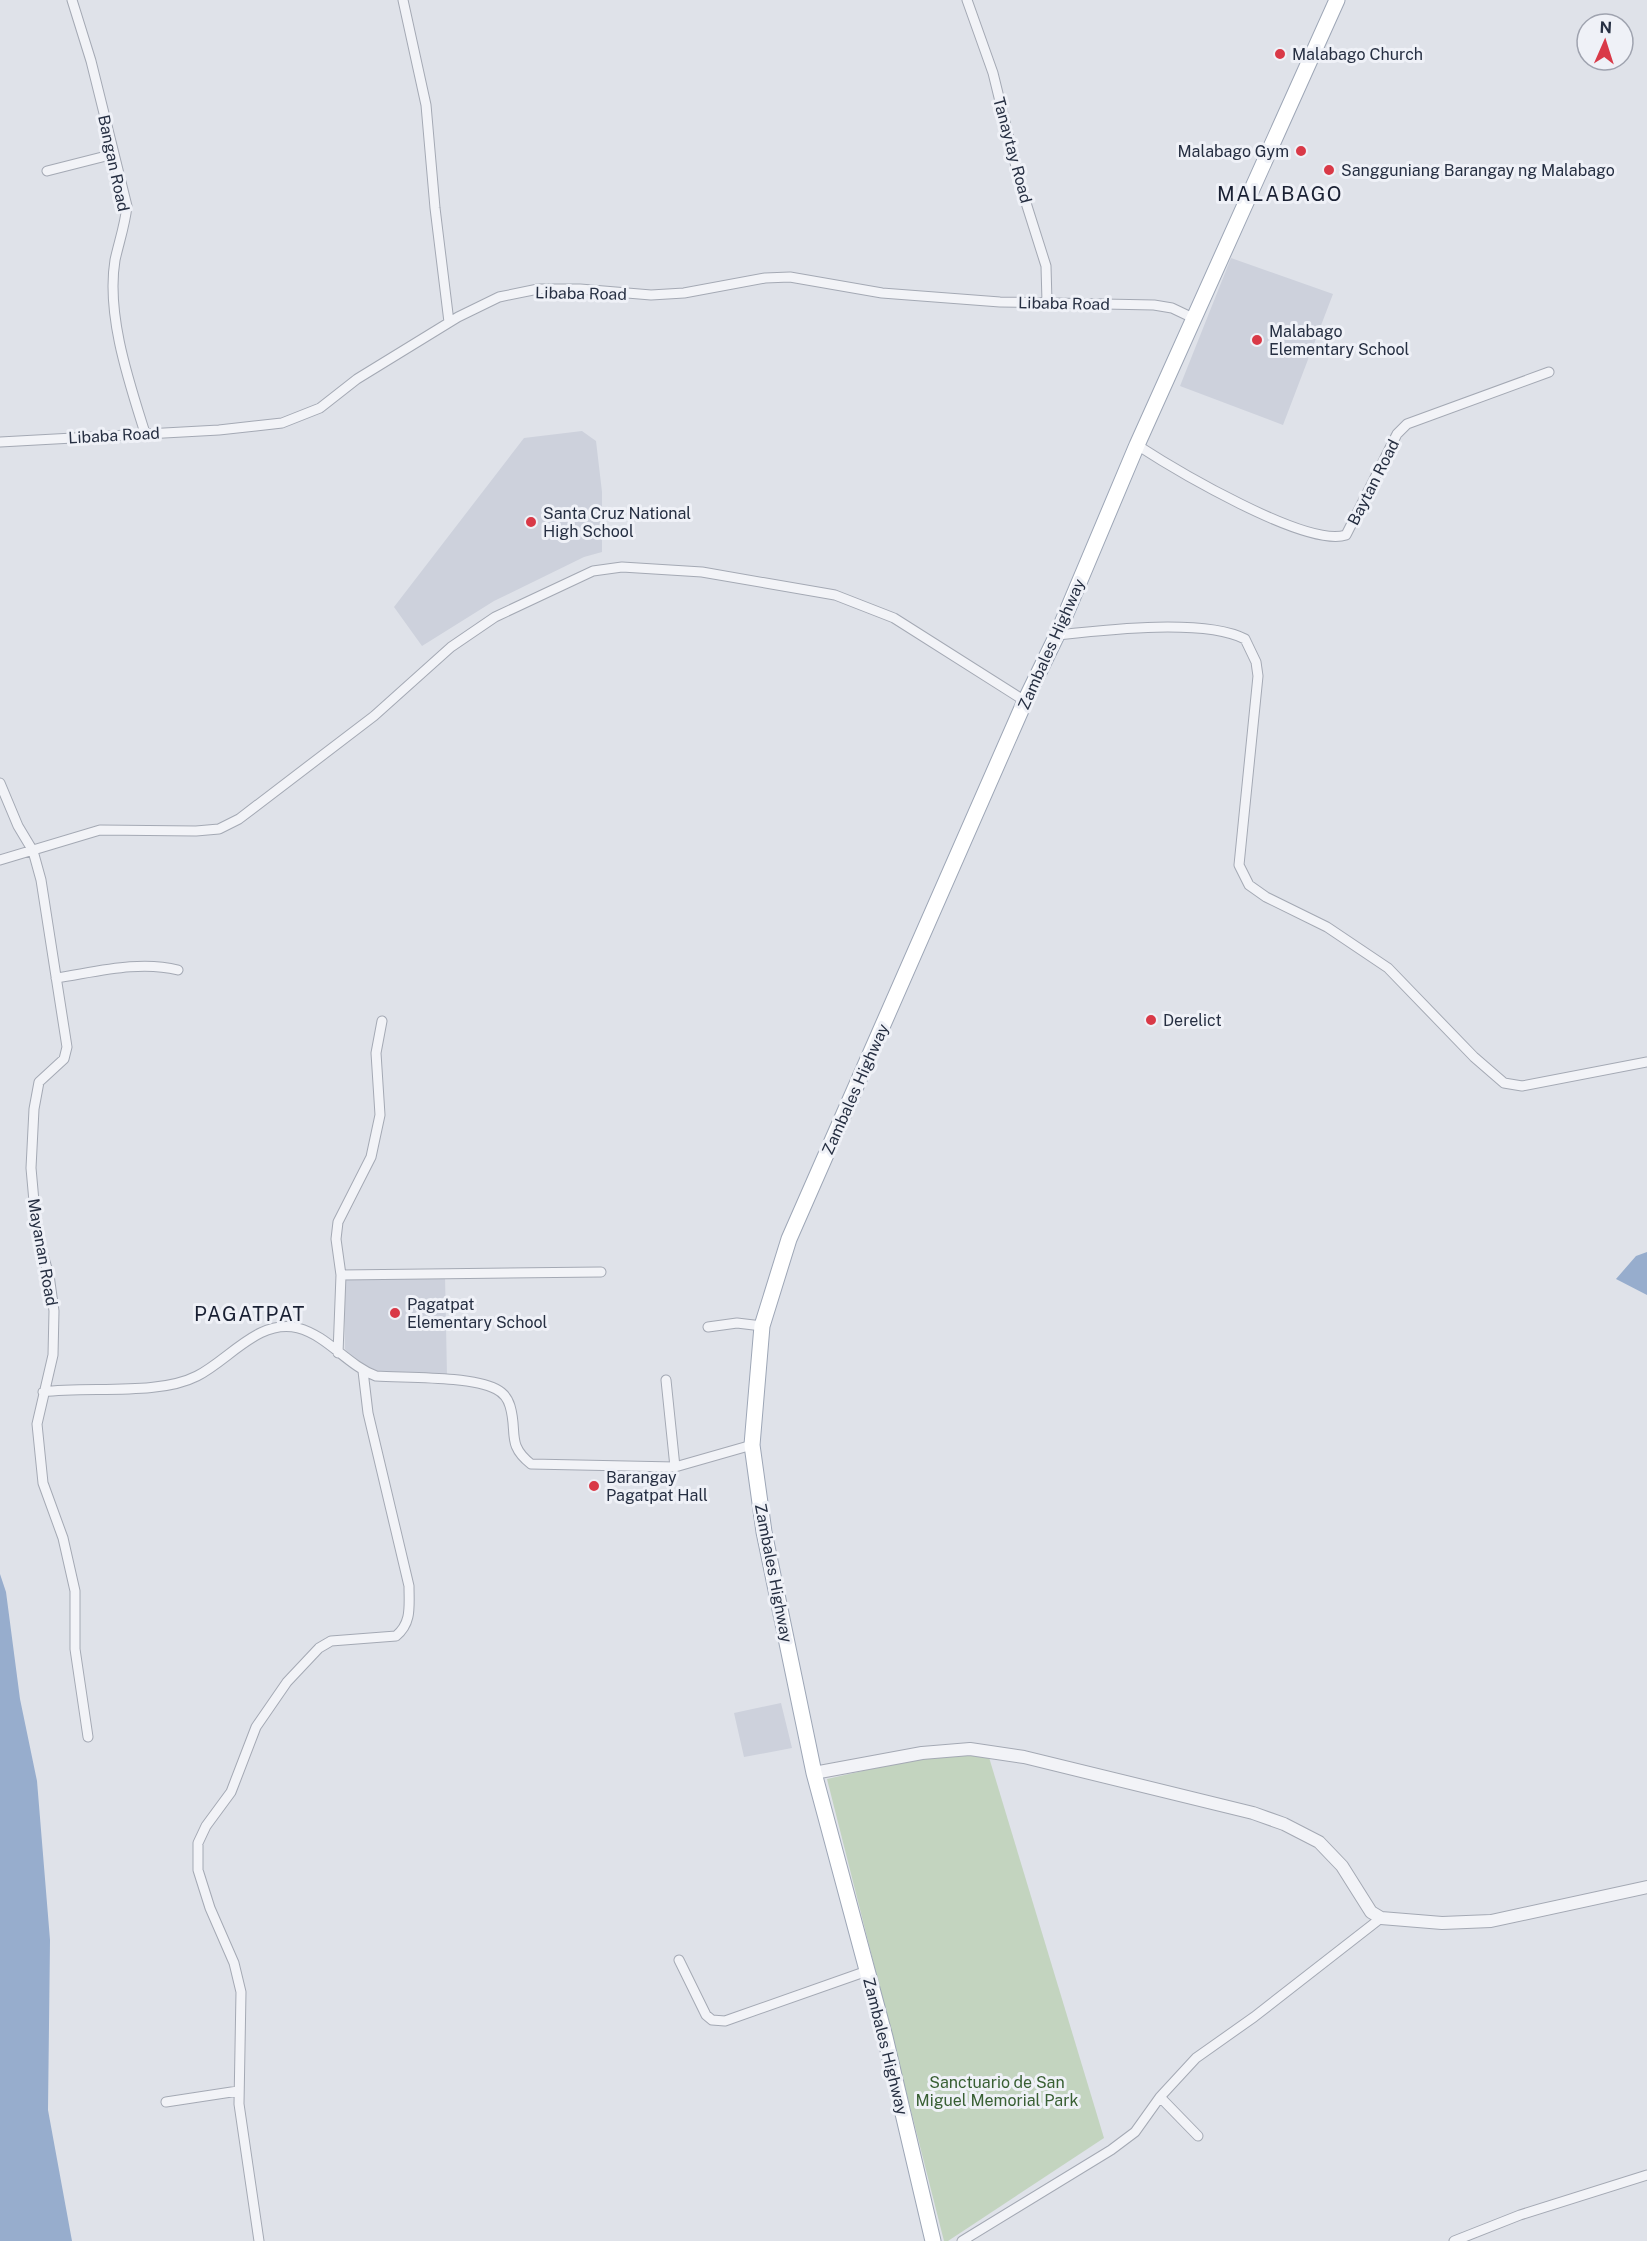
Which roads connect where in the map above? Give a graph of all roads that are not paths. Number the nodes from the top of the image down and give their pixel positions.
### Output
1 (72, 0) edge
2 (404, 0) edge
3 (967, 0) edge
4 (1337, 0) edge
5 (114, 154) junction
6 (46, 171) dead end
7 (1047, 303) junction
8 (1193, 318) junction
9 (449, 322) junction
10 (1549, 372) dead end
11 (145, 434) junction
12 (0, 442) edge
13 (1137, 445) junction
14 (1057, 636) junction
15 (1024, 701) junction
16 (0, 783) edge
17 (33, 851) junction
18 (0, 860) edge
19 (178, 970) dead end
20 (56, 978) junction
21 (382, 1021) dead end
22 (1647, 1062) edge
23 (601, 1272) dead end
24 (341, 1275) junction
25 (762, 1326) junction
26 (708, 1327) dead end
27 (338, 1353) junction
28 (363, 1371) junction
29 (666, 1380) dead end
30 (43, 1392) junction
31 (752, 1445) junction
32 (675, 1467) junction
33 (88, 1737) dead end
34 (814, 1773) junction
35 (1647, 1887) edge
36 (1381, 1918) junction
37 (679, 1960) dead end
38 (867, 1971) junction
39 (238, 2091) junction
40 (1160, 2097) junction
41 (166, 2102) dead end
42 (1198, 2136) dead end
43 (1647, 2175) edge
44 (259, 2241) edge
45 (933, 2241) edge
46 (963, 2241) edge
47 (1454, 2241) edge

1 - 5 street, Bangan Road
2 - 9 street
3 - 7 street, Tanaytay Road
4 - 8 main road, Zambales Highway
5 - 6 street
5 - 11 street, Bangan Road
7 - 8 street, Libaba Road
7 - 9 street, Libaba Road
8 - 13 main road, Zambales Highway
9 - 11 street, Libaba Road
10 - 13 street, Baytan Road
11 - 12 street, Libaba Road
13 - 14 main road, Zambales Highway
14 - 15 main road, Zambales Highway
14 - 22 street
15 - 17 street
15 - 25 main road, Zambales Highway
16 - 17 street, Mayanan Road
17 - 18 street
17 - 20 street, Mayanan Road
19 - 20 street
20 - 30 street, Mayanan Road
21 - 24 street
23 - 24 street
24 - 27 street
25 - 26 street
25 - 31 main road, Zambales Highway
27 - 28 street
27 - 30 street
28 - 32 street
28 - 39 street
29 - 32 street
30 - 33 street, Mayanan Road
31 - 32 street
31 - 34 main road, Zambales Highway
34 - 36 street
34 - 38 main road, Zambales Highway
35 - 36 street
36 - 40 street
37 - 38 street
38 - 45 main road, Zambales Highway
39 - 41 street
39 - 44 street
40 - 42 street
40 - 46 street
43 - 47 street

